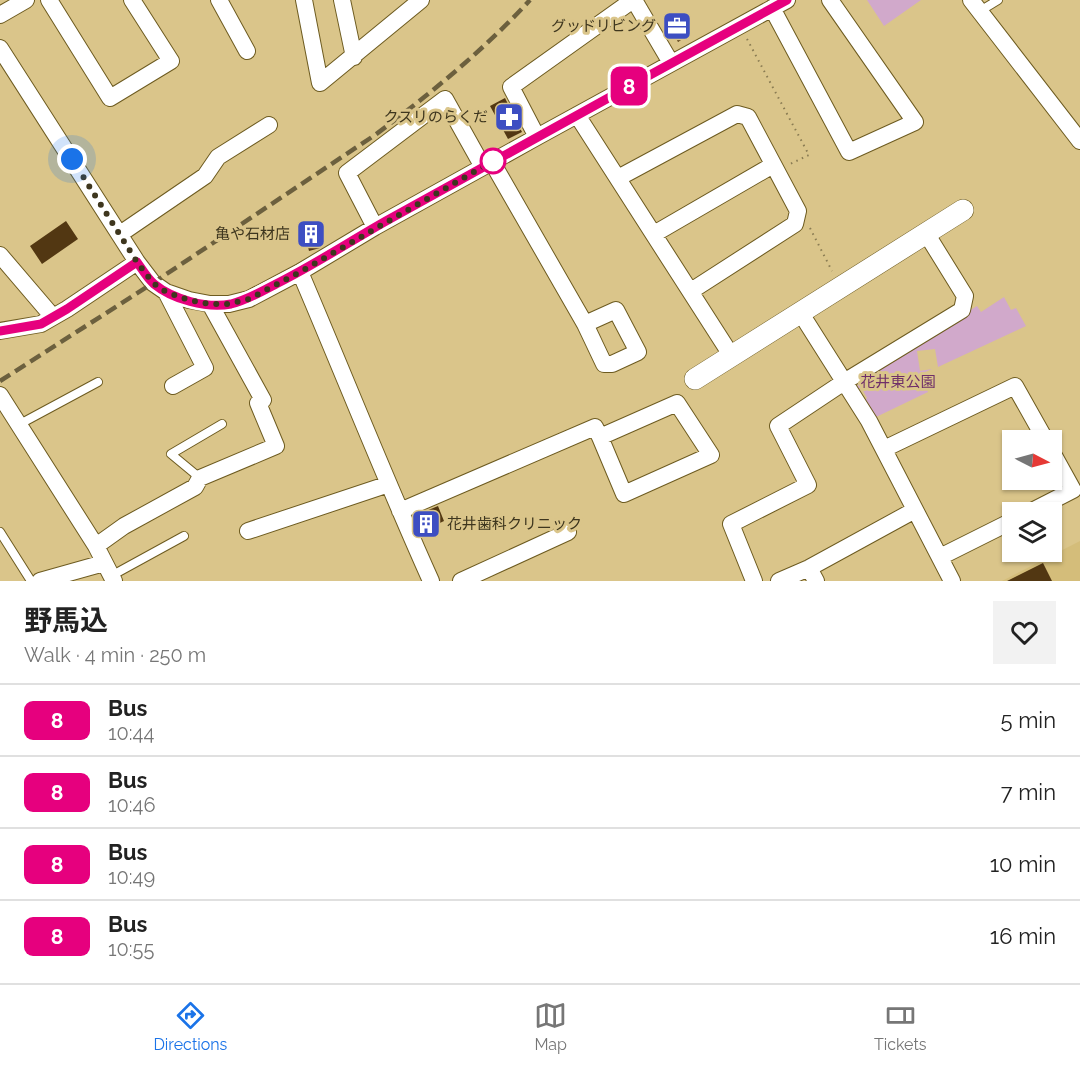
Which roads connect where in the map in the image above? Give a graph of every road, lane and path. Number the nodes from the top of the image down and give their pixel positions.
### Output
1 (26, 0) edge
2 (49, 0) edge
3 (132, 0) edge
4 (219, 0) edge
5 (304, 0) edge
6 (342, 0) edge
7 (633, 0) edge
8 (830, 0) edge
9 (998, 0) edge
10 (415, 2) edge
11 (779, 4) edge
12 (975, 5) edge
13 (0, 15) edge
14 (740, 26) junction
15 (0, 48) edge
16 (247, 51) dead end
17 (354, 57) junction
18 (670, 63) junction
19 (577, 115) junction
20 (269, 125) dead end
21 (537, 137) junction
22 (1080, 141) edge
23 (487, 165) junction
24 (775, 169) junction
25 (618, 178) junction
26 (963, 210) dead end
27 (798, 211) junction
28 (375, 227) junction
29 (926, 233) junction
30 (120, 234) junction
31 (654, 234) junction
32 (0, 255) edge
33 (137, 262) junction
34 (300, 272) junction
35 (834, 275) dead end
36 (690, 291) junction
37 (166, 292) junction
38 (210, 304) junction
39 (800, 312) junction
40 (53, 317) junction
41 (585, 324) dead end
42 (0, 331) edge
43 (731, 355) junction
44 (695, 379) dead end
45 (98, 381) dead end
46 (844, 382) junction
47 (173, 386) dead end
48 (0, 395) edge
49 (20, 424) junction
50 (222, 424) dead end
51 (1040, 430) edge
52 (600, 437) junction
53 (884, 449) junction
54 (1062, 470) edge
55 (200, 478) junction
56 (389, 484) junction
57 (1050, 502) edge
58 (915, 510) junction
59 (400, 511) junction
60 (1002, 526) edge
61 (248, 531) dead end
62 (0, 532) edge
63 (568, 532) dead end
64 (184, 536) dead end
65 (96, 546) junction
66 (940, 557) junction
67 (109, 574) edge
68 (813, 574) edge
69 (31, 581) edge
70 (40, 581) edge
71 (431, 581) edge
72 (461, 581) edge
73 (754, 581) edge
74 (779, 581) edge
75 (952, 581) edge

1 - 13 street
2 - 3 street
4 - 16 street
5 - 17 street
6 - 17 street
7 - 18 street
7 - 21 street
8 - 11 street
9 - 12 lane
10 - 17 street
11 - 14 street
12 - 22 street
14 - 18 street
14 - 24 path
15 - 30 street
18 - 19 street
19 - 21 street
19 - 25 street
20 - 30 street
21 - 23 street
23 - 28 street
23 - 28 street
23 - 41 street
24 - 25 street
24 - 27 street
24 - 31 street
25 - 31 street
26 - 29 street
27 - 35 path
27 - 36 street
28 - 34 street
29 - 39 street
29 - 46 street
30 - 33 street
31 - 36 street
32 - 40 street
33 - 37 street
33 - 40 street
34 - 38 street
34 - 56 street
36 - 43 street
37 - 38 street
37 - 47 street
38 - 55 street
39 - 43 street
39 - 46 street
40 - 42 street
43 - 44 street
45 - 49 lane
46 - 53 street
46 - 73 street
48 - 49 street
49 - 65 street
50 - 55 lane
51 - 53 street
52 - 52 street
52 - 59 street
53 - 58 street
54 - 57 street
55 - 65 street
56 - 59 street
56 - 61 street
58 - 66 street
58 - 68 street
59 - 71 street
60 - 66 street
62 - 69 lane
63 - 72 street
64 - 67 lane
65 - 67 street
66 - 75 street
67 - 70 street
68 - 74 street

